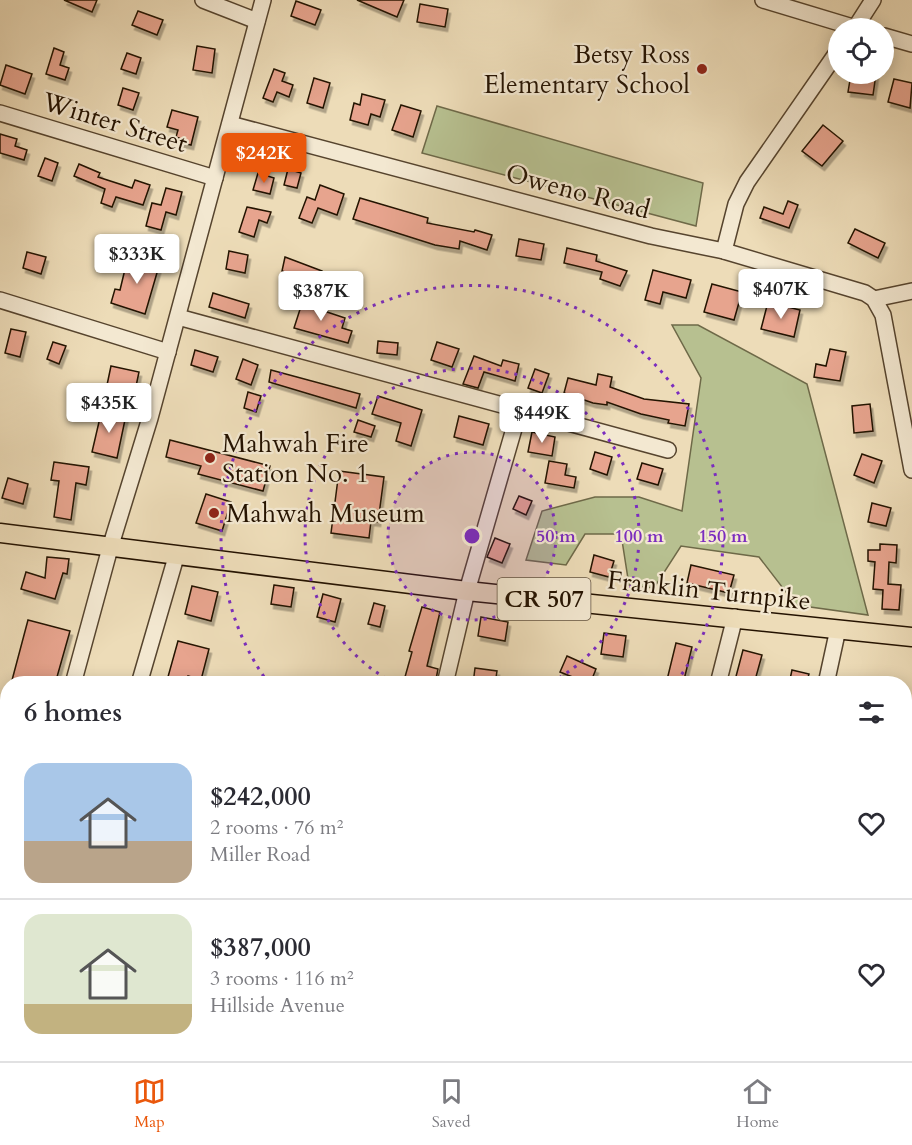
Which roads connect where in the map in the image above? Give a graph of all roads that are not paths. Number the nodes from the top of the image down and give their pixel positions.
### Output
1 (203, 0) edge
2 (263, 0) edge
3 (763, 0) edge
4 (873, 0) edge
5 (861, 18) edge
6 (828, 20) edge
7 (258, 21) junction
8 (894, 39) edge
9 (912, 44) edge
10 (828, 65) edge
11 (0, 113) edge
12 (230, 124) junction
13 (215, 178) junction
14 (724, 252) junction
15 (912, 291) edge
16 (0, 300) edge
17 (874, 300) junction
18 (178, 317) junction
19 (168, 352) junction
20 (906, 406) edge
21 (520, 408) junction
22 (669, 450) dead end
23 (912, 470) edge
24 (0, 533) edge
25 (110, 548) junction
26 (176, 557) junction
27 (467, 591) junction
28 (735, 617) junction
29 (838, 629) junction
30 (912, 637) edge
31 (75, 676) edge
32 (141, 676) edge
33 (447, 676) edge
34 (720, 676) edge
35 (828, 676) edge

1 - 7 street
2 - 7 street
3 - 6 street
4 - 5 street
7 - 12 street
8 - 9 street
10 - 14 street
11 - 13 street, Winter Street
12 - 13 street
12 - 14 street, Oweno Road
13 - 18 street
14 - 17 street, Oweno Road
15 - 17 street
16 - 19 street
17 - 20 street
18 - 19 street
18 - 21 street
19 - 25 street
20 - 23 street
21 - 22 street
21 - 27 street
24 - 25 main road, Franklin Turnpike / CR 507
25 - 26 main road, Franklin Turnpike / CR 507
25 - 31 street
26 - 27 main road, Franklin Turnpike / CR 507
26 - 32 street
27 - 28 main road, Franklin Turnpike / CR 507
27 - 33 street
28 - 29 main road, Franklin Turnpike / CR 507
28 - 34 street
29 - 30 main road, Franklin Turnpike / CR 507
29 - 35 street

